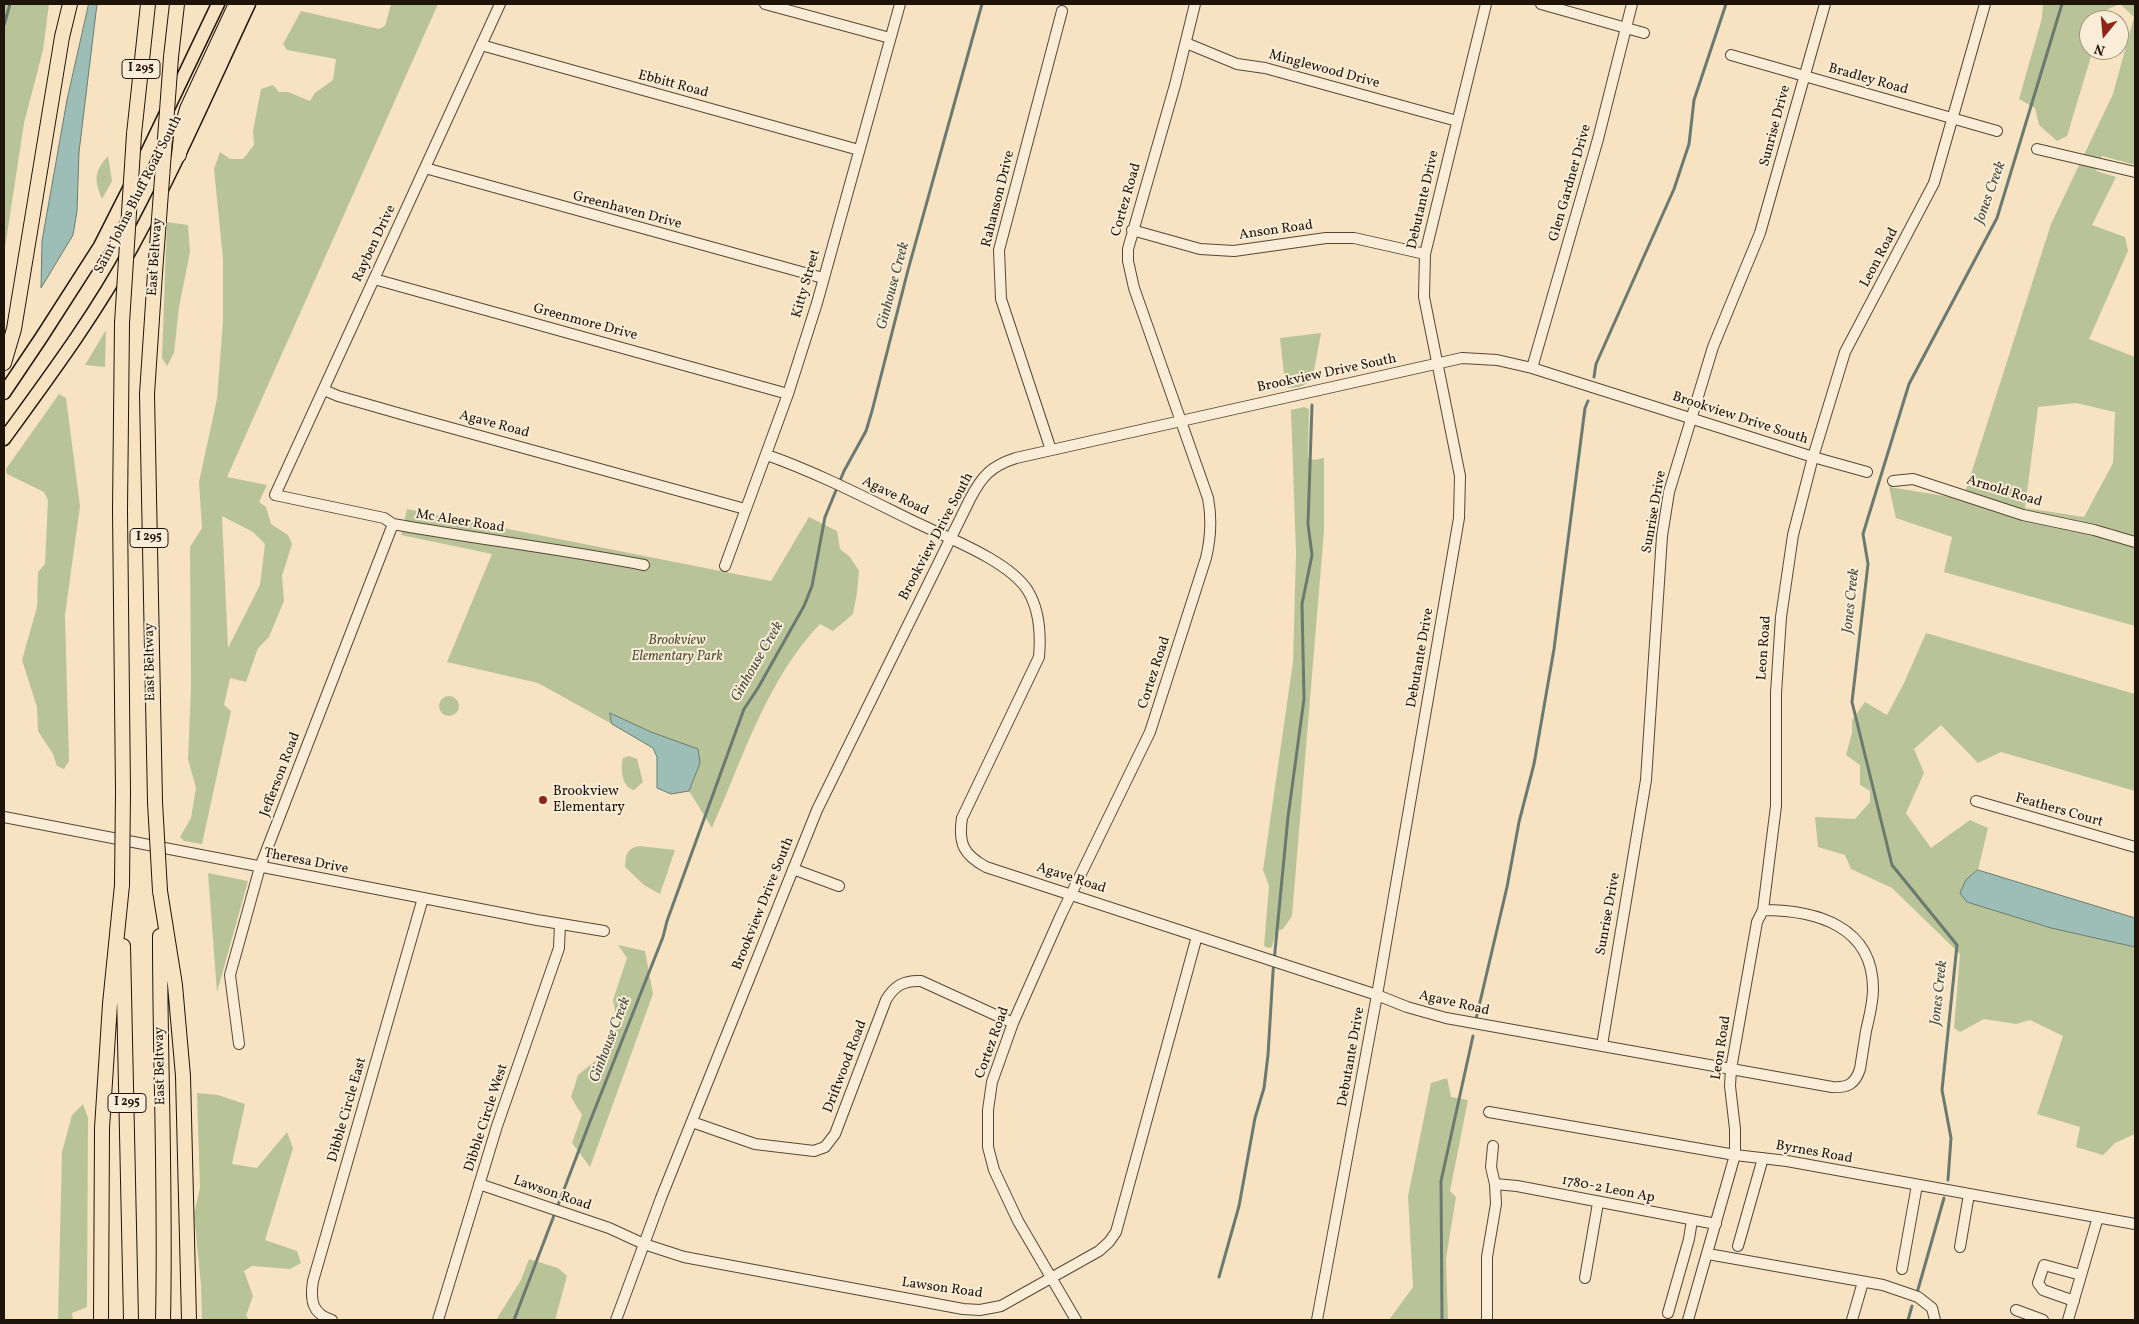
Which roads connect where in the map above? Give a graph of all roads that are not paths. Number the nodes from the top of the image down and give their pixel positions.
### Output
1 (70, 4) edge
2 (148, 4) edge
3 (177, 4) edge
4 (218, 4) edge
5 (236, 4) edge
6 (249, 4) edge
7 (500, 4) edge
8 (765, 4) edge
9 (900, 4) edge
10 (1195, 4) edge
11 (1486, 4) edge
12 (1541, 4) edge
13 (1632, 4) edge
14 (1824, 4) edge
15 (1985, 4) edge
16 (1062, 11) dead end
17 (1625, 28) junction
18 (1644, 33) dead end
19 (890, 38) junction
20 (1186, 43) junction
21 (481, 45) junction
22 (1731, 55) dead end
23 (1804, 76) junction
24 (1954, 118) junction
25 (1457, 121) junction
26 (1997, 131) dead end
27 (2037, 149) dead end
28 (859, 150) junction
29 (179, 155) junction
30 (425, 168) junction
31 (2135, 172) edge
32 (1132, 230) junction
33 (1424, 254) junction
34 (823, 278) junction
35 (374, 279) junction
36 (4, 363) edge
37 (1437, 365) junction
38 (1532, 368) junction
39 (324, 390) junction
40 (4, 393) edge
41 (788, 394) junction
42 (1690, 418) junction
43 (1182, 420) junction
44 (4, 439) edge
45 (1050, 450) junction
46 (767, 455) junction
47 (1813, 457) junction
48 (1867, 472) dead end
49 (1893, 481) dead end
50 (275, 495) joint
51 (745, 510) junction
52 (394, 524) junction
53 (950, 539) junction
54 (2135, 542) edge
55 (644, 565) dead end
56 (725, 566) dead end
57 (1976, 801) dead end
58 (4, 817) edge
59 (2135, 847) edge
60 (260, 867) junction
61 (793, 869) junction
62 (122, 885) junction
63 (838, 886) dead end
64 (160, 891) junction
65 (1072, 894) junction
66 (422, 898) junction
67 (1763, 910) junction
68 (560, 924) junction
69 (604, 931) dead end
70 (1198, 936) junction
71 (1377, 995) junction
72 (1013, 1023) junction
73 (239, 1044) dead end
74 (1602, 1045) junction
75 (1730, 1069) junction
76 (1488, 1112) dead end
77 (692, 1122) junction
78 (1493, 1146) dead end
79 (1735, 1155) junction
80 (1763, 1158) junction
81 (479, 1184) junction
82 (1495, 1184) junction
83 (1917, 1185) junction
84 (1969, 1194) junction
85 (1598, 1202) junction
86 (2098, 1217) junction
87 (1692, 1220) junction
88 (1716, 1224) junction
89 (2135, 1224) edge
90 (644, 1244) junction
91 (1738, 1246) dead end
92 (1960, 1246) dead end
93 (1708, 1254) junction
94 (1902, 1269) dead end
95 (2081, 1275) junction
96 (1050, 1278) junction
97 (1585, 1278) dead end
98 (1862, 1282) junction
99 (2074, 1301) junction
100 (2016, 1310) dead end
101 (1668, 1313) dead end
102 (100, 1320) edge
103 (131, 1320) edge
104 (163, 1320) edge
105 (189, 1320) edge
106 (332, 1320) edge
107 (438, 1320) edge
108 (616, 1320) edge
109 (1076, 1320) edge
110 (1317, 1320) edge
111 (1487, 1320) edge
112 (1688, 1320) edge
113 (1852, 1320) edge
114 (1935, 1320) edge
115 (2044, 1320) edge
116 (2068, 1320) edge

1 - 36 highway
2 - 62 highway, I 295, bridge
3 - 64 highway, East Beltway / I 295, bridge
4 - 40 main road, Saint Johns Bluff Road South
5 - 29 highway
6 - 29 main road, Saint Johns Bluff Road South
7 - 21 street, Rayben Drive
8 - 19 street
9 - 19 street, Kitty Street
10 - 20 street, Cortez Road
11 - 25 street, Debutante Drive
12 - 17 street
13 - 17 street, Glen Gardner Drive
14 - 23 street, Sunrise Drive
15 - 24 street, Leon Road
16 - 45 street, Rahanson Drive
17 - 18 street
17 - 38 street, Glen Gardner Drive
19 - 28 street, Kitty Street
20 - 25 street, Minglewood Drive
20 - 32 street, Cortez Road
21 - 28 street, Ebbitt Road
21 - 30 street, Rayben Drive
22 - 23 street, Bradley Road
23 - 24 street, Bradley Road
23 - 42 street, Sunrise Drive
24 - 26 street, Bradley Road
24 - 47 street, Leon Road
25 - 33 street, Debutante Drive
27 - 31 street
28 - 34 street, Kitty Street
29 - 44 main road, Saint Johns Bluff Road South
30 - 34 street, Greenhaven Drive
30 - 35 street, Rayben Drive
32 - 33 street, Anson Road
32 - 43 street, Cortez Road
33 - 37 street, Debutante Drive
34 - 41 street, Kitty Street
35 - 39 street, Rayben Drive
35 - 41 street, Greenmore Drive
37 - 38 street, Brookview Drive South
37 - 43 street, Brookview Drive South
37 - 71 street, Debutante Drive
38 - 42 street, Brookview Drive South
39 - 50 street, Rayben Drive
39 - 51 street, Agave Road
41 - 46 street, Kitty Street
42 - 47 street, Brookview Drive South
42 - 74 street, Sunrise Drive
43 - 45 street, Brookview Drive South
43 - 65 street, Cortez Road
45 - 53 street, Brookview Drive South
46 - 51 street, Kitty Street
46 - 53 street, Agave Road
47 - 48 street
47 - 67 street, Leon Road
49 - 54 street, Arnold Road
50 - 52 street, Mc Aleer Road
51 - 56 street, Kitty Street
52 - 55 street, Mc Aleer Road
52 - 60 street, Jefferson Road
53 - 61 street, Brookview Drive South
53 - 65 street, Agave Road
57 - 59 street, Feathers Court
58 - 60 street, Theresa Drive
60 - 66 street, Theresa Drive
60 - 73 street, Jefferson Road
61 - 63 street
61 - 77 street, Brookview Drive South
62 - 102 highway
62 - 103 highway, I 295
64 - 104 highway, East Beltway / I 295
64 - 105 highway
65 - 70 street, Agave Road
65 - 72 street, Cortez Road
66 - 68 street, Theresa Drive
66 - 106 street, Dibble Circle East
67 - 75 street, Leon Road
67 - 75 street, Agave Road
68 - 69 street, Theresa Drive
68 - 81 street, Dibble Circle West
70 - 71 street, Agave Road
70 - 96 street, Lawson Road
71 - 74 street, Agave Road
71 - 110 street, Debutante Drive
72 - 77 street, Driftwood Road
72 - 96 street, Cortez Road
74 - 75 street, Agave Road
75 - 79 street, Leon Road
76 - 79 street, Byrnes Road
77 - 90 street, Brookview Drive South
78 - 82 street
79 - 80 street, Byrnes Road
79 - 88 street, Leon Road
80 - 83 street, Byrnes Road
80 - 91 street
81 - 90 street, Lawson Road
81 - 107 street, Dibble Circle West
82 - 85 street, 1780-2 Leon Ap
82 - 111 street
83 - 84 street, Byrnes Road
83 - 94 street
84 - 86 street, Byrnes Road
84 - 92 street
85 - 87 street, 1780-2 Leon Ap
85 - 97 street
86 - 89 street, Byrnes Road
86 - 95 street
87 - 88 street, 1780-2 Leon Ap
87 - 101 street
88 - 93 street, Leon Road
90 - 96 street, Lawson Road
90 - 108 street, Brookview Drive South
93 - 98 street
93 - 112 street, Leon Road
95 - 99 street
95 - 99 street
96 - 109 street, Cortez Road
98 - 113 street
98 - 114 street
99 - 116 street
100 - 115 street

